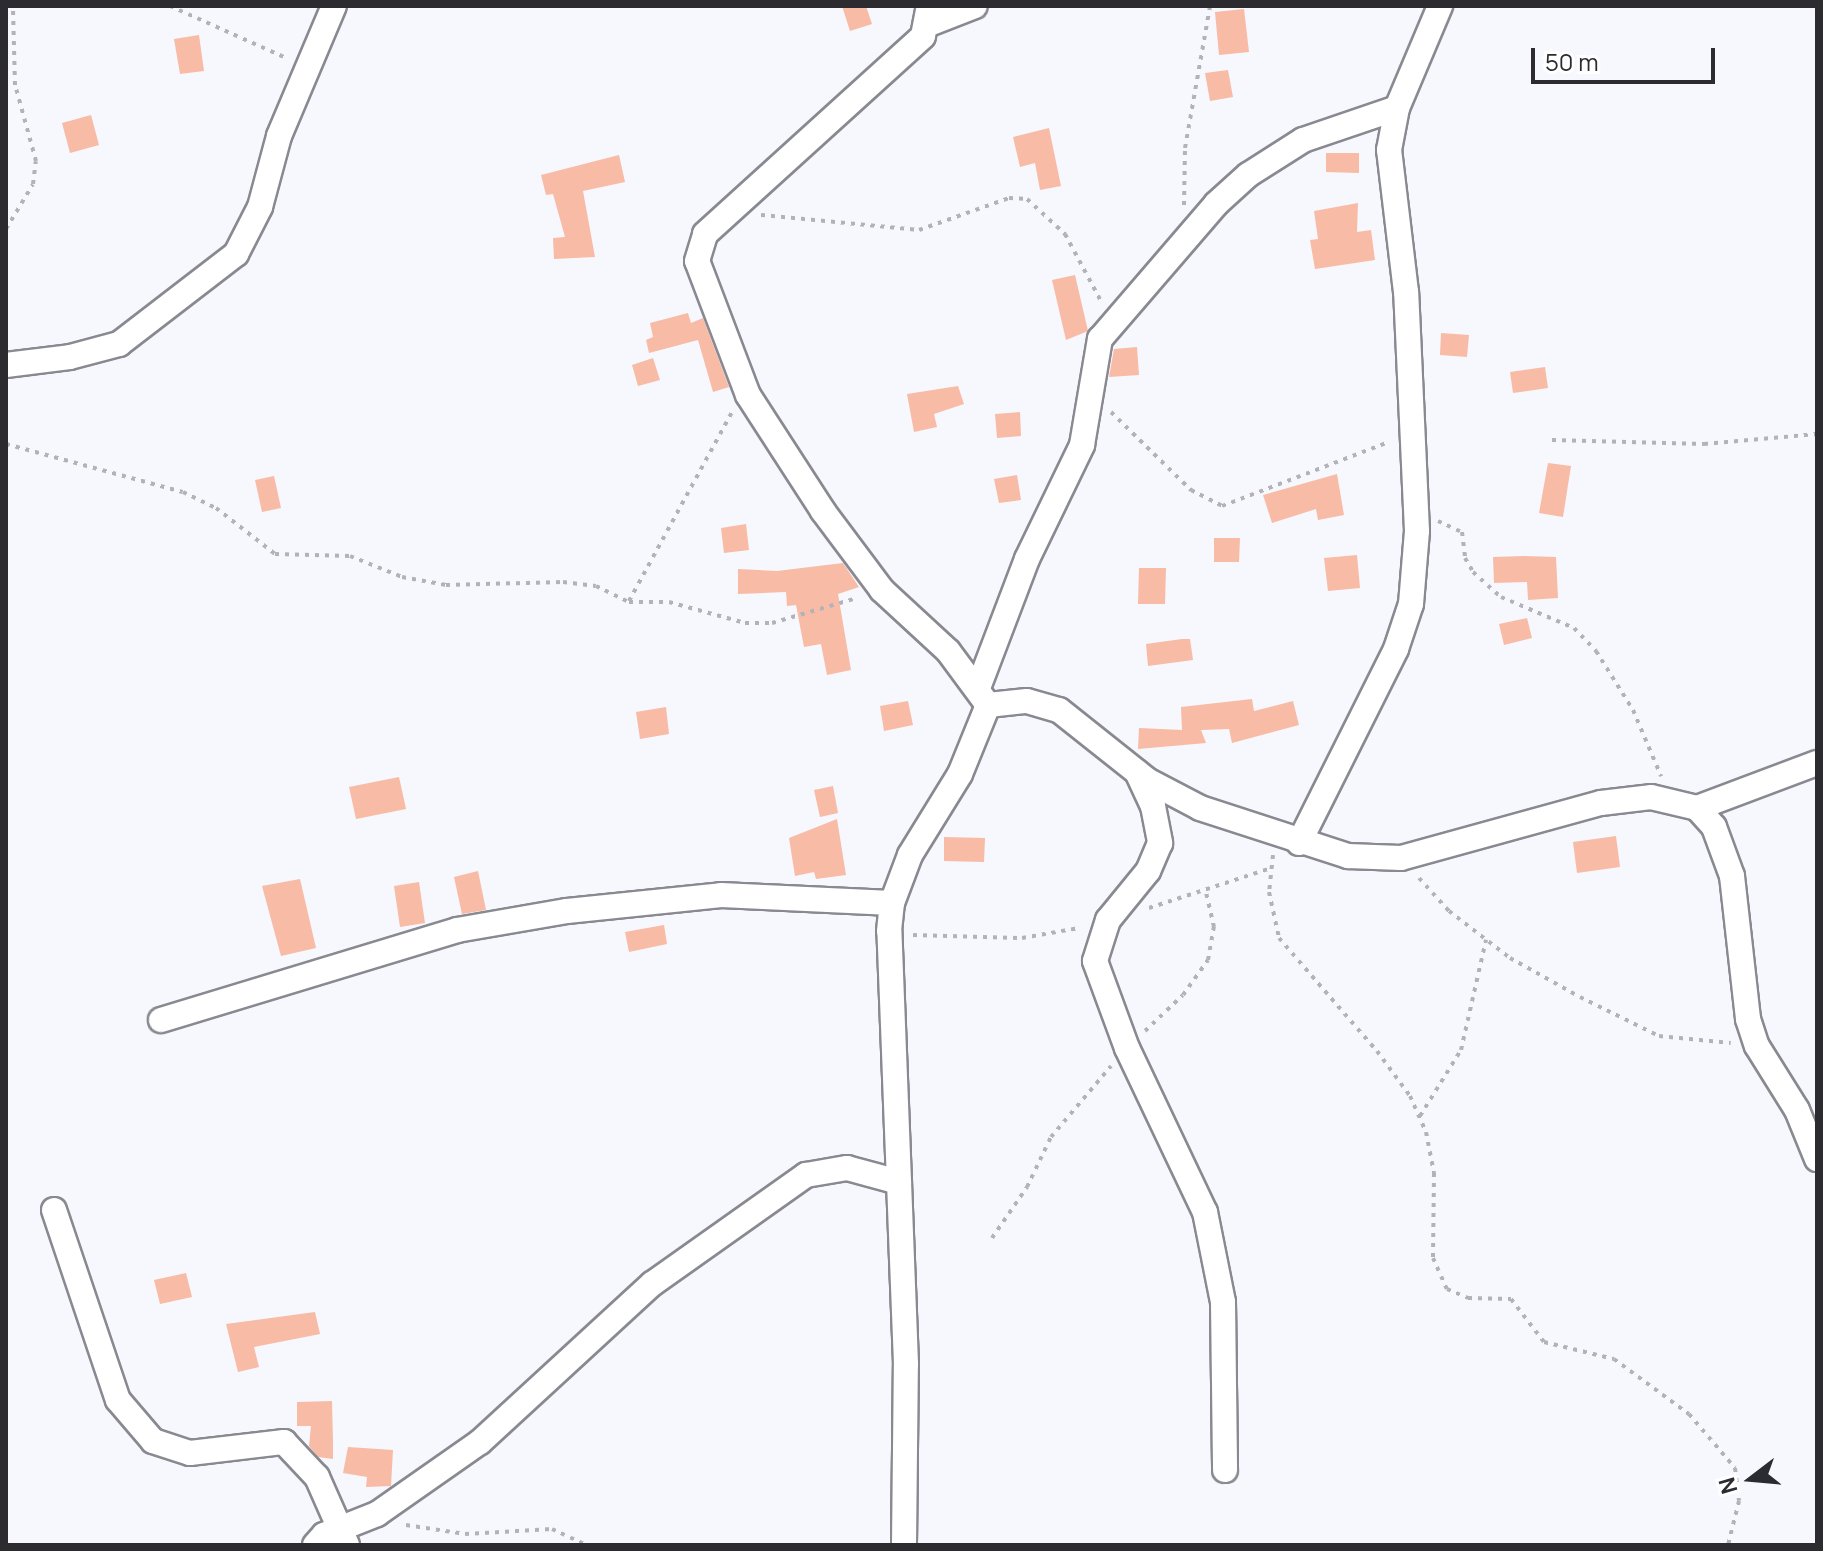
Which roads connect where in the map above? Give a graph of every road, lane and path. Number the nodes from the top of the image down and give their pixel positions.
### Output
1 (13, 6) edge
2 (170, 6) edge
3 (334, 6) edge
4 (975, 6) edge
5 (1210, 6) edge
6 (1440, 6) edge
7 (929, 15) edge
8 (311, 67) junction
9 (1397, 108) junction
10 (734, 208) junction
11 (6, 229) edge
12 (1187, 236) junction
13 (1112, 324) junction
14 (6, 365) edge
15 (744, 384) junction
16 (1091, 390) junction
17 (1412, 429) junction
18 (1817, 434) edge
19 (1552, 440) dead end
20 (6, 444) edge
21 (1416, 515) junction
22 (882, 590) junction
23 (629, 602) junction
24 (983, 696) junction
25 (1817, 763) edge
26 (1137, 772) junction
27 (1672, 800) junction
28 (1697, 808) junction
29 (1289, 840) junction
30 (1401, 858) junction
31 (892, 903) junction
32 (1486, 940) junction
33 (161, 1020) dead end
34 (1757, 1046) junction
35 (1420, 1116) junction
36 (1817, 1159) edge
37 (899, 1182) junction
38 (54, 1210) dead end
39 (1225, 1470) dead end
40 (377, 1514) junction
41 (344, 1536) edge
42 (315, 1545) edge
43 (586, 1545) edge
44 (904, 1545) edge
45 (1728, 1545) edge

1 - 11 path
2 - 8 path
3 - 8 street
4 - 7 street
5 - 12 path
6 - 9 street
7 - 10 street
8 - 14 street
9 - 12 street
9 - 17 street
10 - 13 path
10 - 15 street
12 - 13 street
13 - 16 street
15 - 22 street
15 - 23 path
16 - 17 path
16 - 24 street
17 - 21 street
18 - 19 path
20 - 23 path
21 - 27 path
21 - 29 street
22 - 23 path
22 - 24 street
24 - 26 street
24 - 31 street
25 - 28 street
26 - 29 street
26 - 39 street
27 - 28 street
27 - 30 street
28 - 34 street
29 - 30 street
29 - 35 path
30 - 32 path
31 - 33 street
31 - 37 street
32 - 34 path
32 - 35 path
34 - 36 street
35 - 45 path
37 - 40 street
37 - 44 street
38 - 41 street
40 - 41 street
40 - 43 path
41 - 42 street

